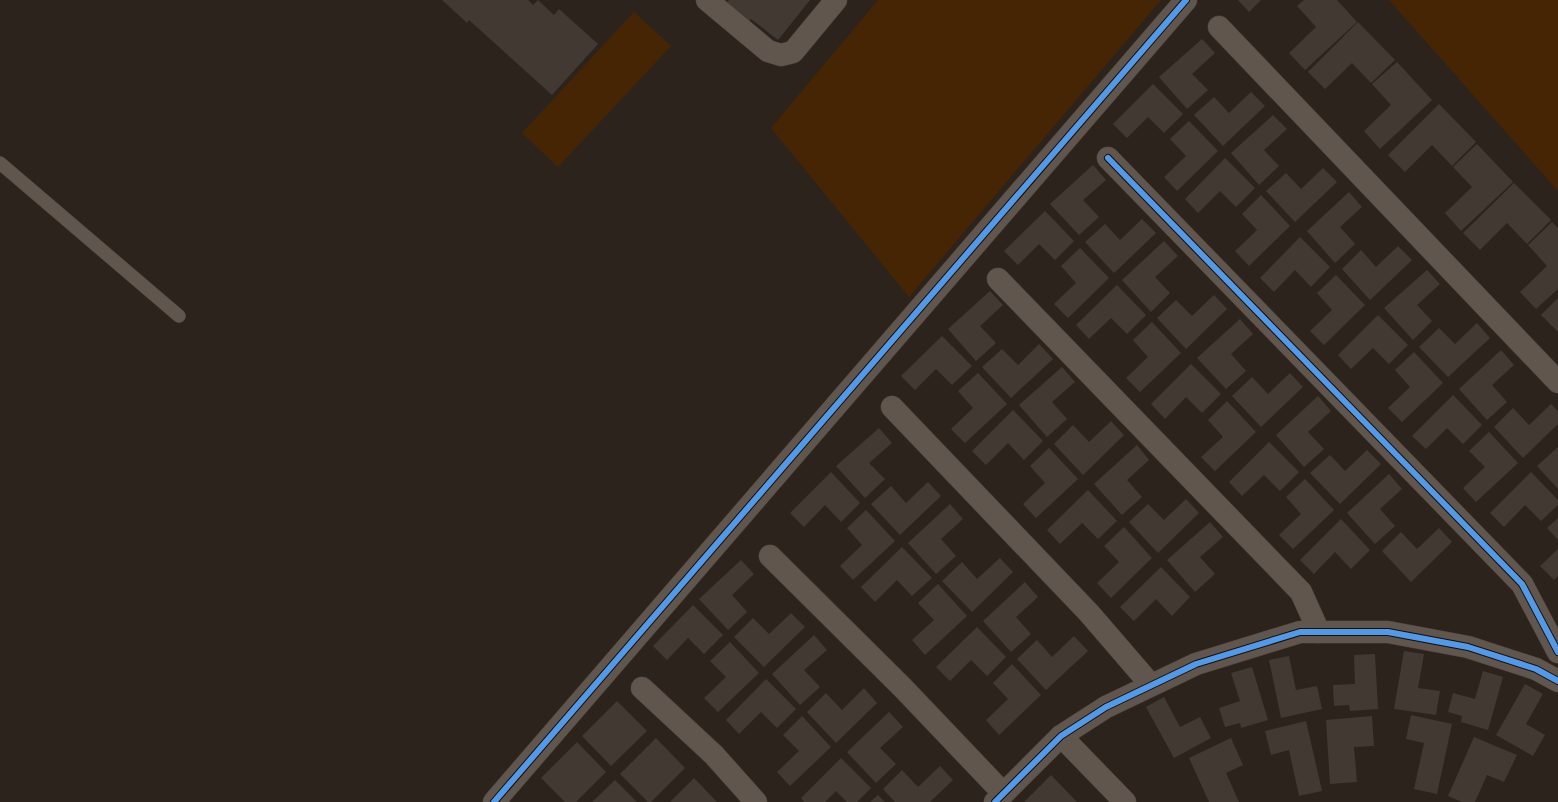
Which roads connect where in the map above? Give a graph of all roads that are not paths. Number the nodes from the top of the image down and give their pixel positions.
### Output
1 (707, 0) edge
2 (836, 0) edge
3 (1186, 0) edge
4 (1219, 27) dead end
5 (1108, 158) dead end
6 (0, 163) edge
7 (998, 279) dead end
8 (179, 316) dead end
9 (1558, 382) edge
10 (892, 407) dead end
11 (770, 556) dead end
12 (1319, 632) junction
13 (1558, 652) edge
14 (1558, 657) edge
15 (1536, 669) junction
16 (1558, 681) edge
17 (1151, 685) junction
18 (642, 688) dead end
19 (1061, 736) junction
20 (999, 797) edge
21 (494, 802) edge
22 (756, 802) edge
23 (1125, 802) edge

1 - 2 street
3 - 21 street
4 - 9 street
5 - 13 street
6 - 8 lane
7 - 12 street
10 - 17 street
11 - 20 street
12 - 15 street
12 - 17 street
14 - 15 street
15 - 16 street
17 - 19 street
18 - 22 street
19 - 20 street
19 - 23 street

